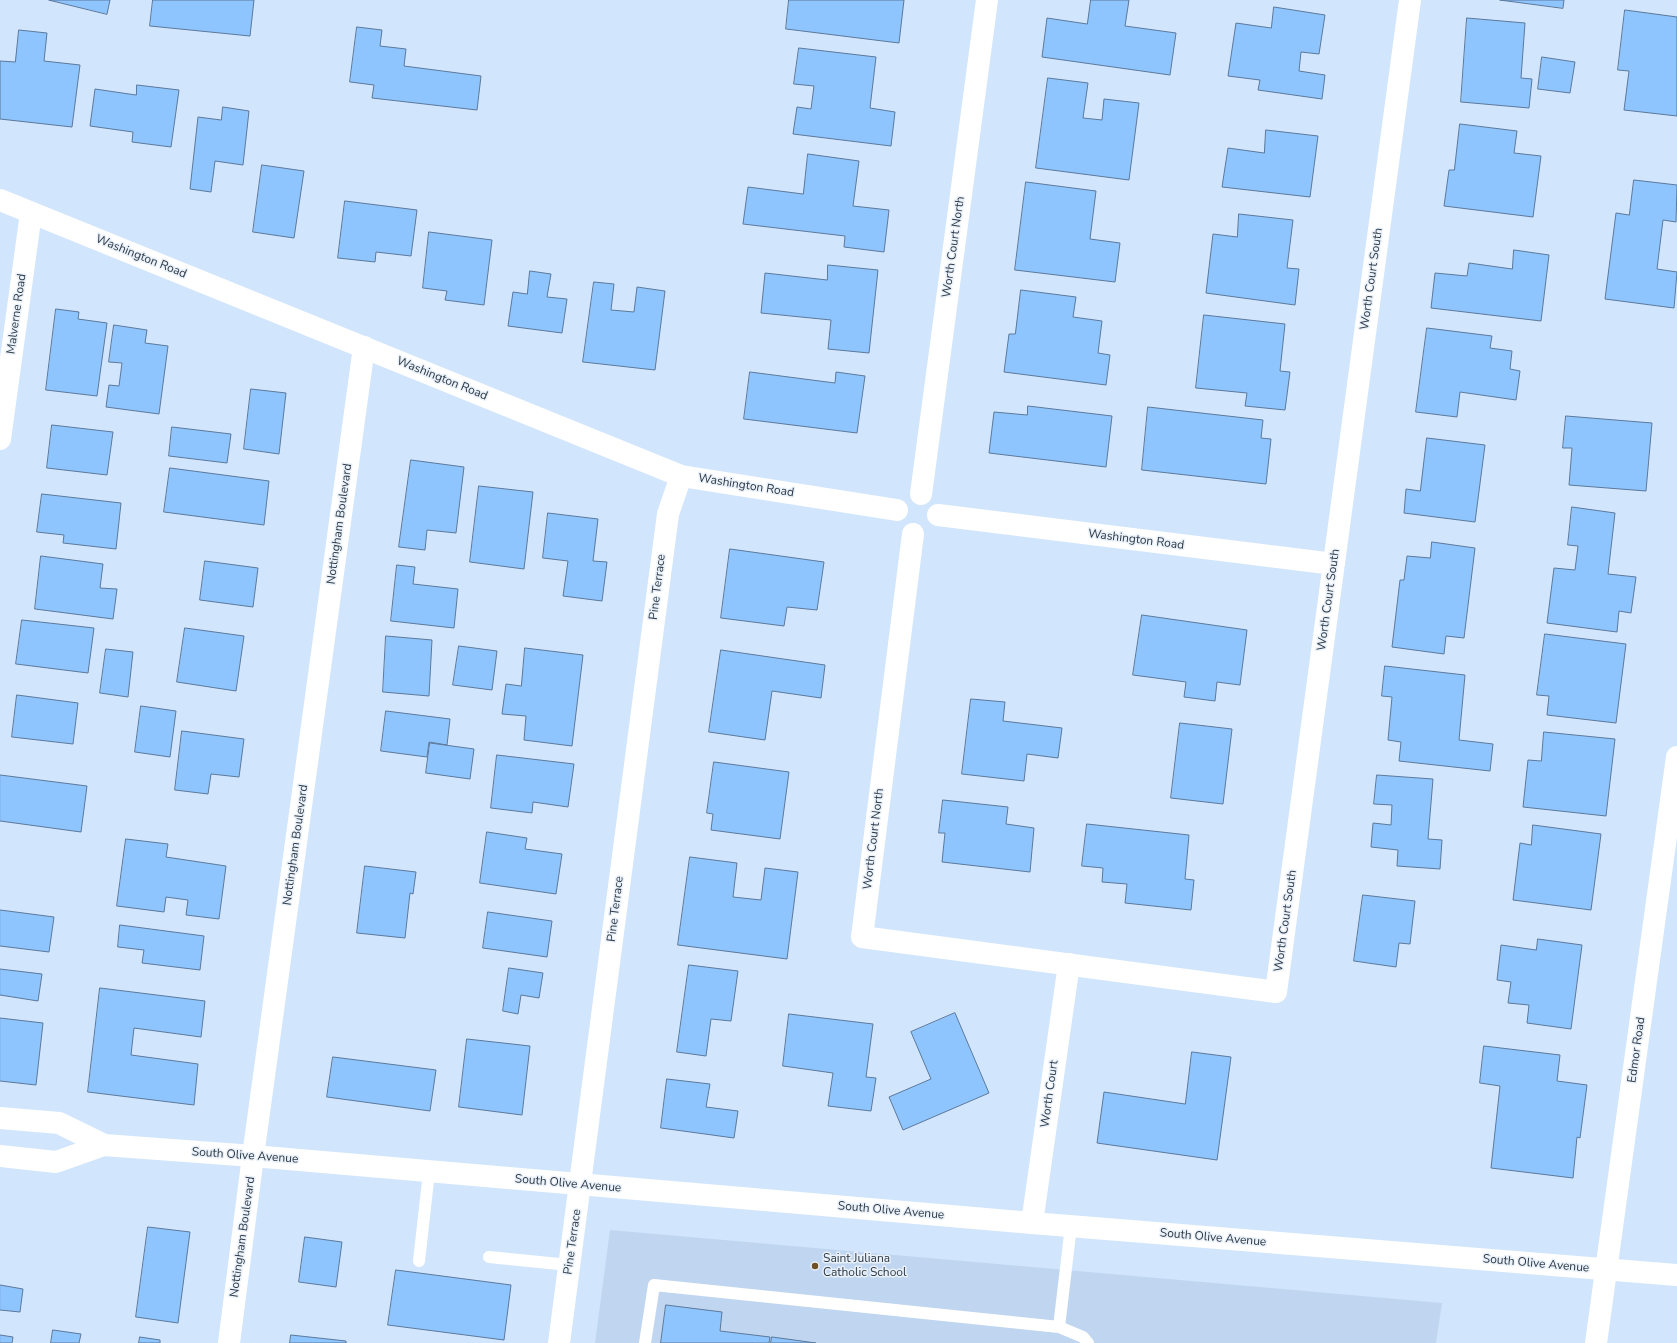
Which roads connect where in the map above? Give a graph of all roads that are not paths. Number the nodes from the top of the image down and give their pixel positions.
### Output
1 (988, 0) edge
2 (1410, 0) edge
3 (0, 200) edge
4 (31, 213) junction
5 (364, 347) junction
6 (0, 439) edge
7 (681, 476) junction
8 (921, 494) junction
9 (897, 510) junction
10 (938, 515) junction
11 (914, 534) junction
12 (1334, 564) junction
13 (1677, 757) edge
14 (1069, 964) junction
15 (0, 1118) edge
16 (104, 1145) junction
17 (0, 1156) edge
18 (253, 1156) junction
19 (430, 1172) junction
20 (580, 1185) junction
21 (1032, 1223) junction
22 (1071, 1226) junction
23 (489, 1257) dead end
24 (419, 1261) dead end
25 (569, 1264) junction
26 (1606, 1270) junction
27 (1677, 1275) edge
28 (1059, 1327) junction
29 (228, 1343) edge
30 (559, 1343) edge
31 (645, 1343) edge
32 (1088, 1343) edge
33 (1596, 1343) edge

1 - 8 street, Worth Court North
2 - 12 street, Worth Court South
3 - 4 street, Washington Road
4 - 5 street, Washington Road
4 - 6 street, Malverne Road
5 - 7 street, Washington Road
5 - 18 street, Nottingham Boulevard
7 - 9 street, Washington Road
7 - 20 street, Pine Terrace
8 - 9 street
8 - 10 street
9 - 11 street
10 - 11 street
10 - 12 street, Washington Road
11 - 14 street, Worth Court North
12 - 14 street, Worth Court South
13 - 26 street, Edmor Road
14 - 21 street, Worth Court
15 - 16 street, South Olive Avenue
16 - 17 street, South Olive Avenue
16 - 18 street, South Olive Avenue
18 - 19 street, South Olive Avenue
18 - 29 street, Nottingham Boulevard
19 - 20 street, South Olive Avenue
19 - 24 lane
20 - 21 street, South Olive Avenue
20 - 25 street, Pine Terrace
21 - 22 street, South Olive Avenue
22 - 26 street, South Olive Avenue
22 - 28 lane
23 - 25 lane
25 - 30 street, Pine Terrace
26 - 27 street, South Olive Avenue
26 - 33 street, Edmor Road
28 - 31 lane
28 - 32 lane

